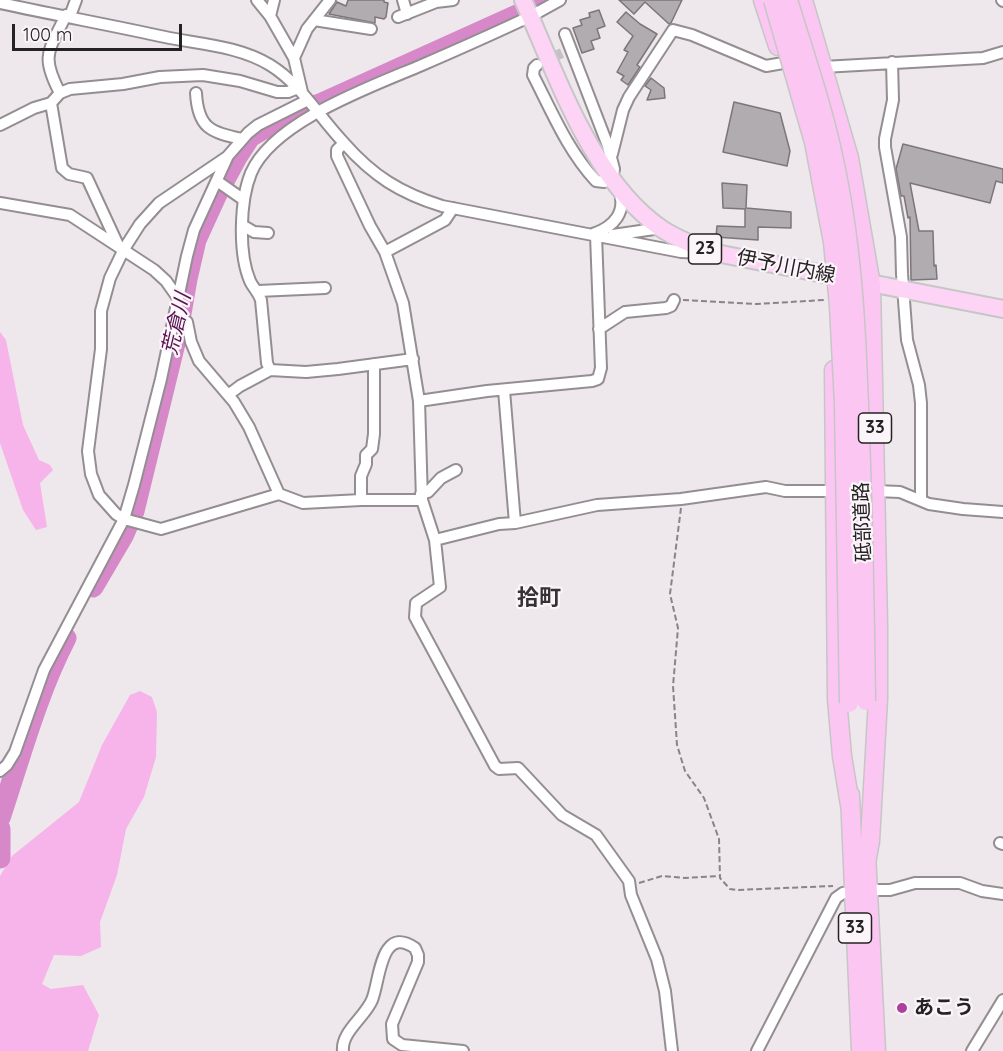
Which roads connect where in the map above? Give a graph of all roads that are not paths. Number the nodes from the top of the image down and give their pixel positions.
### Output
1 (76, 0) edge
2 (257, 0) edge
3 (274, 0) edge
4 (330, 0) edge
5 (403, 0) edge
6 (453, 0) edge
7 (561, 0) edge
8 (763, 0) edge
9 (773, 0) edge
10 (788, 0) edge
11 (803, 0) edge
12 (0, 3) edge
13 (528, 10) edge
14 (68, 16) junction
15 (270, 16) junction
16 (314, 20) junction
17 (371, 29) dead end
18 (565, 34) dead end
19 (1003, 52) edge
20 (294, 58) junction
21 (892, 62) junction
22 (783, 63) junction
23 (537, 65) dead end
24 (823, 67) junction
25 (60, 93) junction
26 (196, 93) dead end
27 (309, 101) junction
28 (51, 103) junction
29 (0, 125) edge
30 (242, 140) junction
31 (344, 143) junction
32 (227, 157) junction
33 (611, 157) junction
34 (217, 181) junction
35 (614, 182) junction
36 (244, 200) junction
37 (0, 203) edge
38 (453, 208) junction
39 (242, 225) junction
40 (661, 228) junction
41 (268, 233) dead end
42 (596, 236) junction
43 (121, 247) junction
44 (385, 252) junction
45 (721, 254) junction
46 (829, 276) junction
47 (871, 285) junction
48 (325, 288) dead end
49 (903, 290) junction
50 (258, 291) junction
51 (178, 298) junction
52 (674, 300) road end
53 (1003, 309) edge
54 (175, 313) junction
55 (599, 329) junction
56 (413, 359) junction
57 (374, 364) junction
58 (270, 370) junction
59 (504, 390) junction
60 (228, 395) junction
61 (419, 401) junction
62 (456, 470) dead end
63 (836, 491) junction
64 (876, 491) junction
65 (279, 494) junction
66 (422, 497) junction
67 (361, 500) junction
68 (921, 500) junction
69 (1003, 512) edge
70 (124, 519) junction
71 (515, 523) junction
72 (435, 540) junction
73 (857, 702) junction
74 (0, 771) edge
75 (850, 805) junction
76 (866, 863) junction
77 (858, 888) junction
78 (1003, 894) edge
79 (1003, 1000) edge
80 (343, 1051) edge
81 (463, 1051) edge
82 (672, 1051) edge
83 (757, 1051) edge
84 (861, 1051) edge
85 (876, 1051) edge
86 (972, 1051) edge

1 - 14 street
2 - 15 street
3 - 15 street
4 - 16 street
5 - 6 street
7 - 13 street
8 - 22 highway, 33
9 - 73 highway, 砥部道路 / 33, bridge
10 - 73 highway, 砥部道路 / 33, bridge
11 - 24 highway, 33
12 - 14 street
13 - 27 street
13 - 35 main road, 伊予川内線 / 23
14 - 25 street
14 - 27 street
15 - 20 street
16 - 17 street
16 - 20 street
18 - 33 street
19 - 21 street
20 - 27 street
21 - 24 street
21 - 49 street
22 - 33 street
22 - 46 highway, 33
23 - 35 street
24 - 47 highway, 33
25 - 27 street
25 - 28 street
26 - 30 street
27 - 30 street
27 - 31 street
27 - 36 street
28 - 29 street
28 - 43 street
30 - 32 street
31 - 38 street
31 - 44 street
32 - 34 street
32 - 43 street
33 - 35 street
34 - 36 street
34 - 51 street
35 - 40 main road, 伊予川内線 / 23
35 - 42 street
36 - 39 street
37 - 43 street
38 - 42 street
38 - 44 street
39 - 41 street
39 - 50 street
40 - 42 street
40 - 45 main road, 伊予川内線 / 23
42 - 45 street
42 - 55 street
43 - 51 street
43 - 70 street
44 - 56 street
45 - 46 main road, 伊予川内線 / 23
46 - 47 main road, 伊予川内線 / 23
46 - 63 highway, 33
47 - 49 main road, 伊予川内線 / 23
47 - 64 highway, 33
48 - 50 street
49 - 53 main road, 伊予川内線 / 23
49 - 68 street
50 - 58 street
51 - 54 street
52 - 55 street
54 - 60 street
54 - 70 street
55 - 59 street
56 - 57 street
56 - 61 street
57 - 58 street
57 - 67 street
58 - 60 street
59 - 61 street
59 - 71 street
60 - 65 street
61 - 66 street
62 - 66 street
63 - 64 highway
63 - 71 street
63 - 75 highway, 33
64 - 68 street
64 - 76 highway, 33
65 - 67 street
65 - 70 street
66 - 67 street
66 - 72 street
68 - 69 street
70 - 74 street
71 - 72 street
72 - 82 street
73 - 75 highway, 砥部道路 / 33
73 - 76 highway, 砥部道路 / 33
75 - 77 highway, 砥部道路 / 33
76 - 77 highway, 砥部道路 / 33
77 - 78 street
77 - 83 street
77 - 84 highway, 砥部道路 / 33
77 - 85 highway, 砥部道路 / 33
79 - 86 street
80 - 81 street

